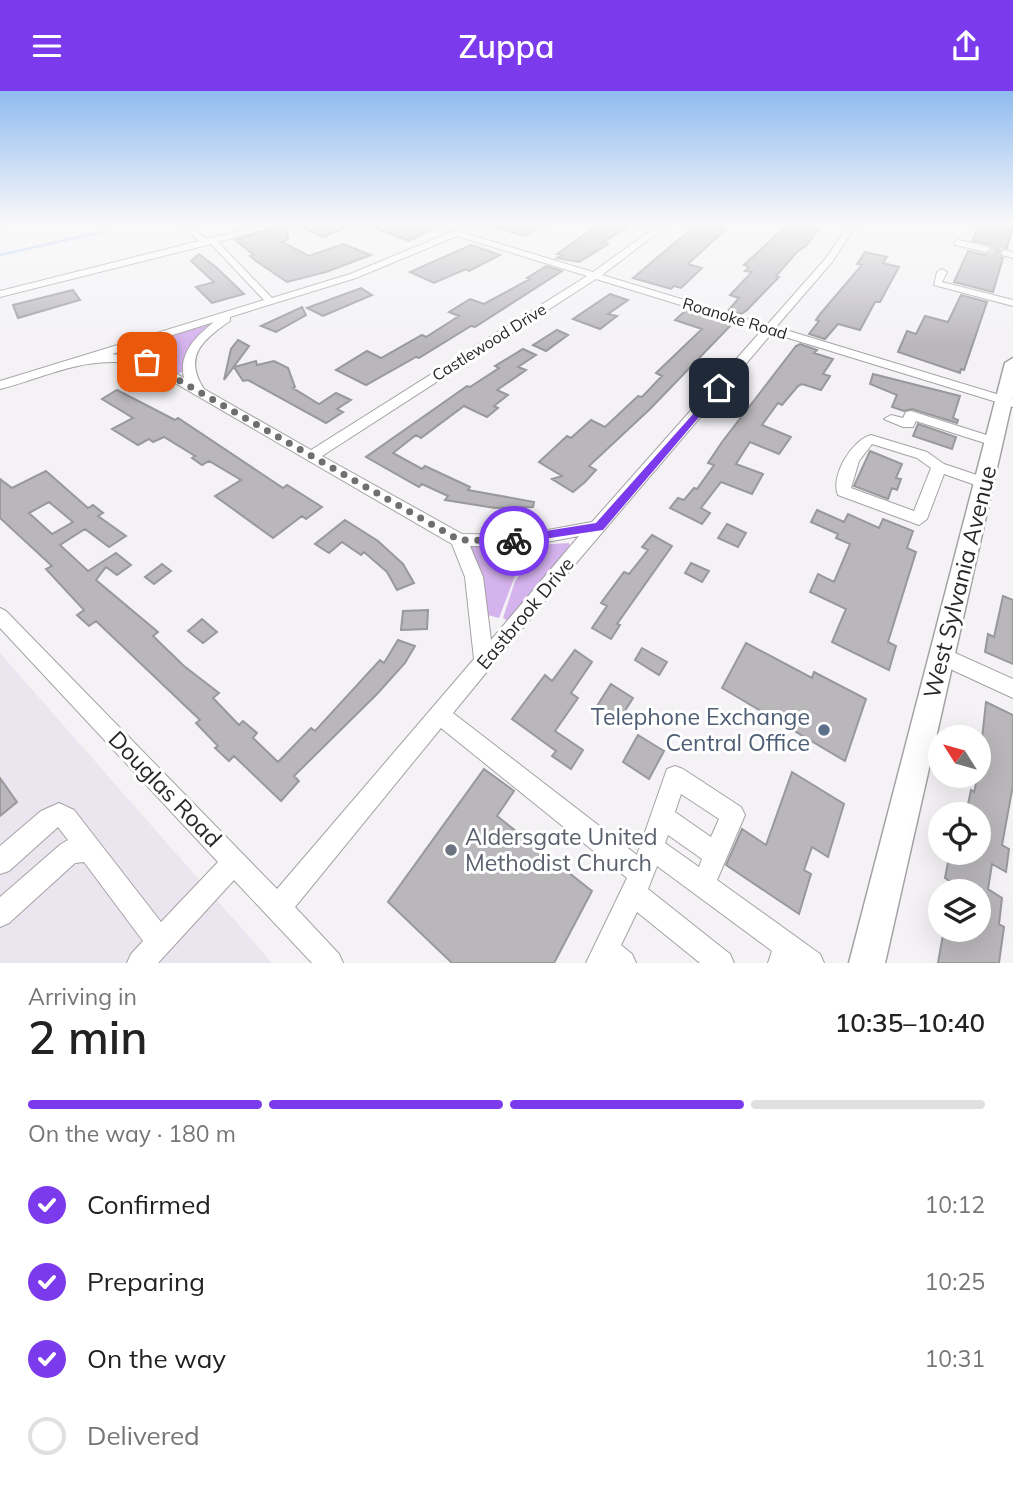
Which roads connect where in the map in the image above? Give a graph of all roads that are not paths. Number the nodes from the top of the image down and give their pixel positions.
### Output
1 (121, 265) edge
2 (233, 265) edge
3 (385, 265) edge
4 (560, 265) edge
5 (611, 265) edge
6 (825, 265) edge
7 (942, 272) dead end
8 (596, 276) junction
9 (0, 294) edge
10 (271, 302) junction
11 (1013, 303) edge
12 (247, 309) junction
13 (771, 329) junction
14 (81, 359) junction
15 (1013, 363) edge
16 (0, 385) edge
17 (202, 393) junction
18 (1008, 401) edge
19 (891, 419) dead end
20 (994, 442) junction
21 (310, 457) junction
22 (939, 467) junction
23 (984, 483) junction
24 (599, 527) junction
25 (459, 540) junction
26 (0, 616) edge
27 (942, 656) junction
28 (484, 662) junction
29 (1013, 689) edge
30 (440, 715) junction
31 (662, 817) junction
32 (652, 848) junction
33 (89, 849) junction
34 (716, 855) junction
35 (0, 862) edge
36 (234, 862) junction
37 (638, 883) junction
38 (703, 885) junction
39 (278, 908) junction
40 (0, 914) edge
41 (160, 942) junction
42 (784, 954) edge
43 (609, 958) edge
44 (141, 963) edge
45 (330, 963) edge
46 (721, 963) edge
47 (811, 963) edge
48 (867, 963) edge

1 - 9 street
2 - 10 street
3 - 10 street
4 - 8 street, Roanoke Road
5 - 8 street, Castlewood Drive
6 - 13 street, Eastbrook Drive
7 - 11 street
8 - 13 street, Roanoke Road
8 - 21 street, Castlewood Drive
10 - 12 street
12 - 14 street
12 - 17 street
13 - 18 street, Roanoke Road
13 - 24 street, Eastbrook Drive
14 - 16 street
14 - 17 street
15 - 18 main road, West Sylvania Avenue
17 - 21 street
18 - 20 main road, West Sylvania Avenue
19 - 20 street
20 - 23 main road, West Sylvania Avenue
21 - 25 street
22 - 22 street
22 - 23 street
23 - 27 main road, West Sylvania Avenue
24 - 25 street
24 - 28 street, Eastbrook Drive
25 - 28 street
26 - 36 street, Douglas Road
27 - 29 street
27 - 48 main road, West Sylvania Avenue
28 - 30 street, Eastbrook Drive
30 - 37 street
30 - 39 street, Eastbrook Drive
31 - 32 street
31 - 34 street
31 - 34 street
32 - 37 street
32 - 38 street
33 - 35 street
33 - 40 street
33 - 41 street
34 - 38 street
36 - 39 street, Douglas Road
36 - 41 street
37 - 43 street
37 - 46 street
38 - 42 street
39 - 45 street, Douglas Road
41 - 44 street
42 - 47 street

